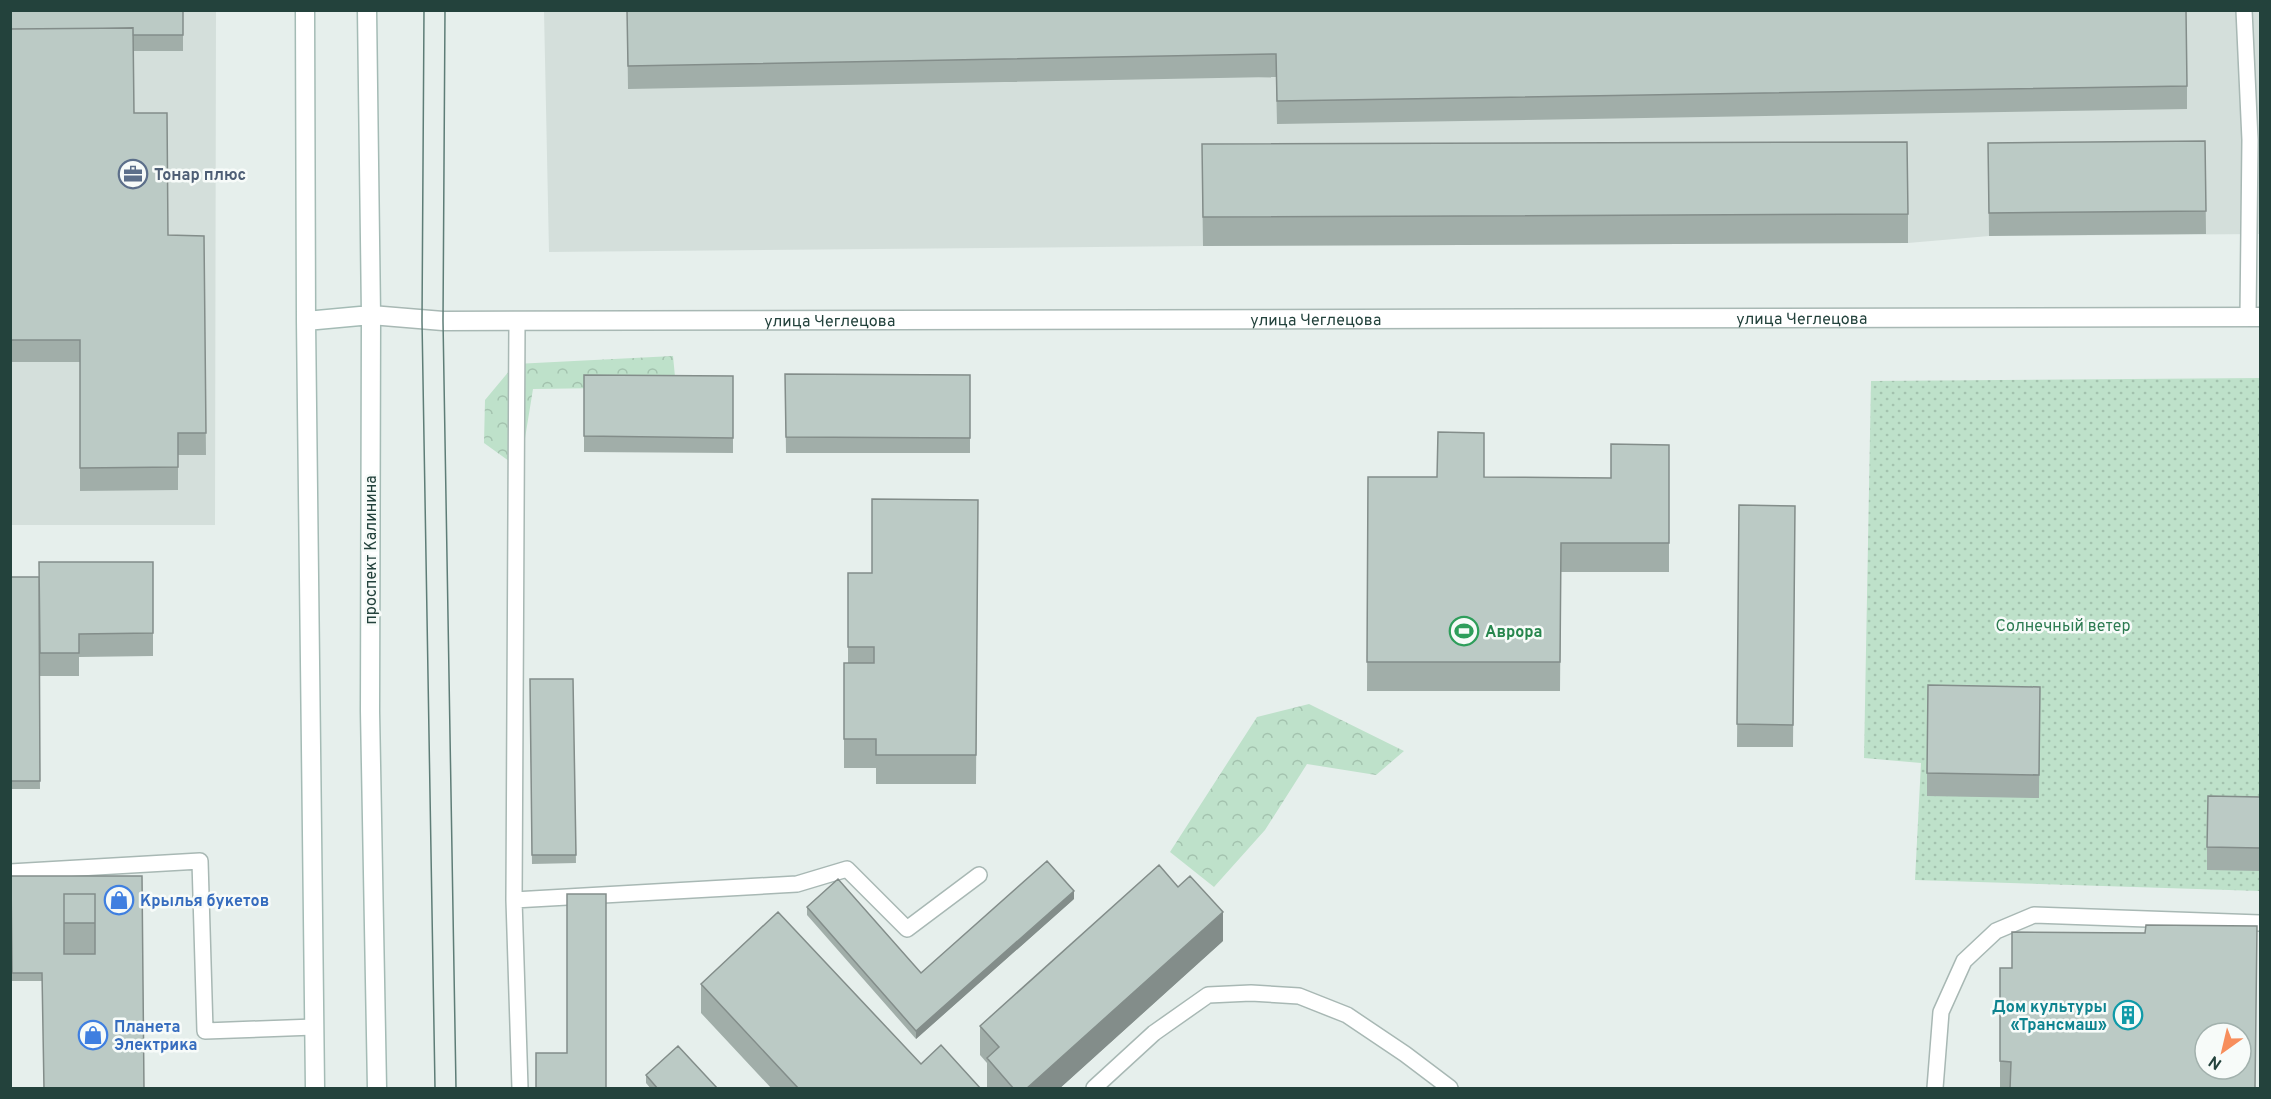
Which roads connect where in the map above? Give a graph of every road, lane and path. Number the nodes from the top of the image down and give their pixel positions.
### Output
1 (305, 10) edge
2 (367, 10) edge
3 (2244, 10) edge
4 (371, 315) junction
5 (2254, 317) edge
6 (306, 321) junction
7 (517, 321) junction
8 (10, 872) edge
9 (979, 875) dead end
10 (514, 900) junction
11 (2260, 923) edge
12 (314, 1027) junction
13 (315, 1089) edge
14 (377, 1089) edge
15 (520, 1089) edge
16 (1094, 1089) edge
17 (1450, 1089) edge
18 (1935, 1089) edge

1 - 6 main road
2 - 4 main road, проспект Калинина
3 - 5 lane
4 - 6 main road, улица Чеглецова
4 - 7 main road, улица Чеглецова
4 - 14 main road, проспект Калинина
5 - 7 main road, улица Чеглецова
6 - 12 main road
7 - 10 lane
8 - 12 lane
9 - 10 lane
10 - 15 lane
11 - 18 lane
12 - 13 main road
16 - 17 lane

